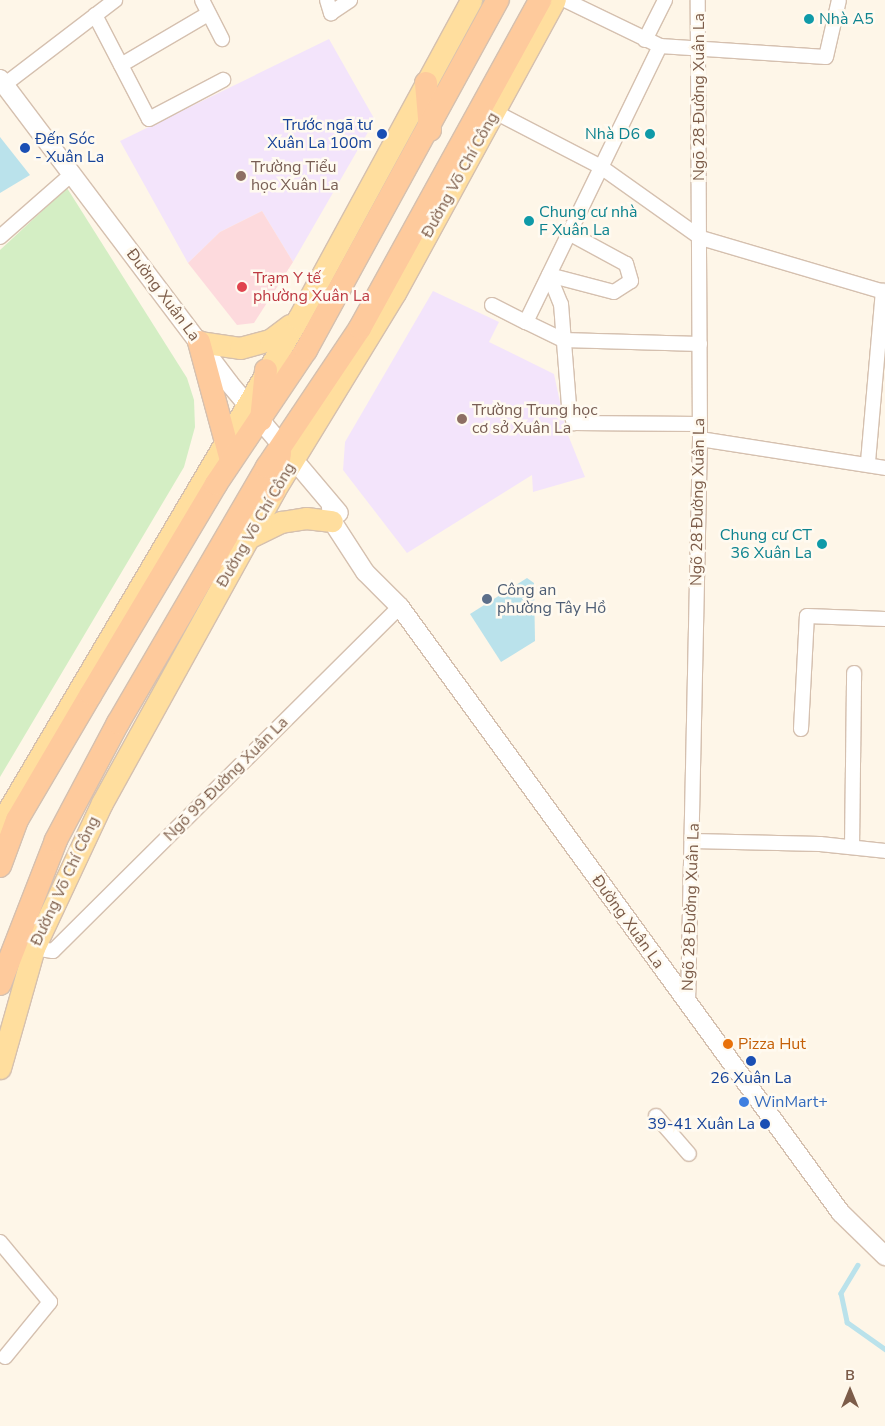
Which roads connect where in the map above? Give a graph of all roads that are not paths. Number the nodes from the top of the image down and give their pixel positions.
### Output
1 (115, 0) edge
2 (202, 0) edge
3 (327, 0) edge
4 (350, 0) edge
5 (471, 0) edge
6 (498, 0) edge
7 (540, 0) edge
8 (555, 0) edge
9 (565, 0) edge
10 (665, 0) edge
11 (698, 0) edge
12 (839, 0) edge
13 (208, 14) junction
14 (94, 15) junction
15 (222, 39) dead end
16 (645, 40) junction
17 (660, 46) junction
18 (696, 48) junction
19 (121, 65) junction
20 (223, 80) dead end
21 (2, 82) edge
22 (426, 82) junction
23 (495, 112) junction
24 (430, 130) junction
25 (601, 167) junction
26 (73, 173) junction
27 (569, 234) junction
28 (0, 237) edge
29 (701, 238) junction
30 (548, 276) junction
31 (884, 292) edge
32 (492, 305) dead end
33 (298, 319) junction
34 (526, 322) junction
35 (564, 340) junction
36 (198, 342) junction
37 (700, 344) junction
38 (266, 370) junction
39 (340, 386) junction
40 (318, 393) junction
41 (246, 404) junction
42 (261, 421) junction
43 (700, 424) junction
44 (225, 439) junction
45 (700, 439) junction
46 (288, 451) junction
47 (231, 461) junction
48 (868, 462) junction
49 (885, 468) edge
50 (274, 491) joint
51 (204, 505) junction
52 (182, 514) junction
53 (331, 514) junction
54 (248, 538) junction
55 (400, 607) junction
56 (885, 619) edge
57 (854, 673) dead end
58 (800, 729) dead end
59 (2, 813) edge
60 (693, 842) junction
61 (852, 846) junction
62 (885, 851) edge
63 (0, 862) edge
64 (0, 866) edge
65 (44, 950) junction
66 (0, 984) edge
67 (688, 1003) junction
68 (0, 1068) edge
69 (656, 1116) dead end
70 (689, 1154) dead end
71 (0, 1242) edge
72 (885, 1256) edge
73 (5, 1357) dead end

1 - 14 street
2 - 13 street
3 - 4 street
5 - 22 main road
6 - 24 highway
7 - 40 highway, Đường Võ Chí Công
8 - 23 main road, Đường Võ Chí Công
9 - 16 street
10 - 16 street
11 - 18 street, Ngõ 28 Đường Xuân La
12 - 18 street
13 - 15 street
13 - 19 street
14 - 19 street
14 - 21 street
16 - 17 street
17 - 18 street
17 - 25 street
18 - 29 street, Ngõ 28 Đường Xuân La
19 - 20 street
21 - 26 street, Đường Xuân La
22 - 24 highway
22 - 33 main road
23 - 25 street
23 - 39 main road, Đường Võ Chí Công
24 - 42 highway
25 - 27 street
25 - 29 street
26 - 28 street
26 - 36 street, Đường Xuân La
27 - 30 street
27 - 30 street
29 - 31 street
29 - 37 street, Ngõ 28 Đường Xuân La
30 - 34 street
30 - 35 street
31 - 48 street
32 - 34 street
33 - 36 main road
33 - 38 main road
34 - 35 street
35 - 37 street
35 - 43 street
36 - 41 street, Đường Xuân La
36 - 44 highway
37 - 43 street, Ngõ 28 Đường Xuân La
38 - 41 main road
38 - 42 highway
39 - 40 highway
39 - 46 main road, Đường Võ Chí Công
40 - 46 highway, Đường Võ Chí Công
41 - 42 street, Đường Xuân La
41 - 44 main road
42 - 46 street, Đường Xuân La
42 - 47 highway
43 - 45 street, Ngõ 28 Đường Xuân La
44 - 47 highway
44 - 52 main road
45 - 48 street
45 - 60 street, Ngõ 28 Đường Xuân La
46 - 50 highway
46 - 53 street, Đường Xuân La
46 - 66 highway, Đường Võ Chí Công
47 - 51 highway
48 - 49 street
50 - 54 main road, Đường Võ Chí Công
51 - 52 highway
51 - 64 highway
52 - 59 main road
53 - 54 main road
53 - 55 street, Đường Xuân La
54 - 65 main road, Đường Võ Chí Công
55 - 65 street, Ngõ 99 Đường Xuân La
55 - 67 street, Đường Xuân La
56 - 58 street
57 - 61 street
59 - 63 highway
60 - 61 street
60 - 67 street, Ngõ 28 Đường Xuân La
61 - 62 street
65 - 68 main road, Đường Võ Chí Công
67 - 72 street, Đường Xuân La
69 - 70 street
71 - 73 street

